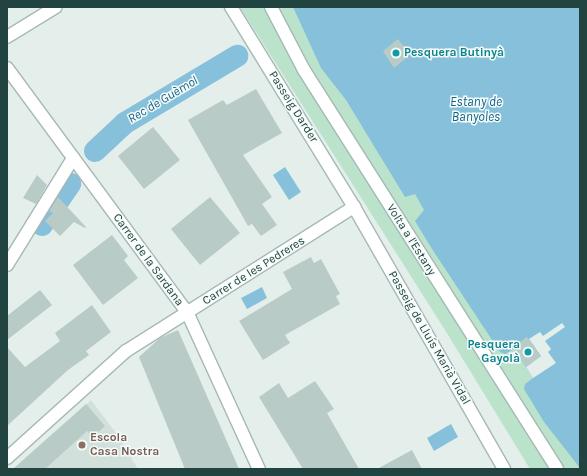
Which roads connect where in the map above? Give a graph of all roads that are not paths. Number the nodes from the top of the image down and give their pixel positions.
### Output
1 (56, 7) edge
2 (230, 7) edge
3 (271, 7) edge
4 (7, 37) edge
5 (7, 68) edge
6 (74, 158) junction
7 (354, 207) junction
8 (7, 265) edge
9 (187, 312) junction
10 (7, 458) edge
11 (259, 469) edge
12 (504, 469) edge
13 (557, 469) edge

1 - 4 street
2 - 7 street, Passeig Darder
3 - 13 street, Volta a l'Estany
5 - 6 street, Carrer de la Sardana
6 - 8 street
6 - 9 street, Carrer de la Sardana
7 - 9 street, Carrer de les Pedreres
7 - 12 street, Passeig de Lluís Marià Vidal
9 - 10 street, Carrer de les Pedreres
9 - 11 street, Carrer de la Sardana

